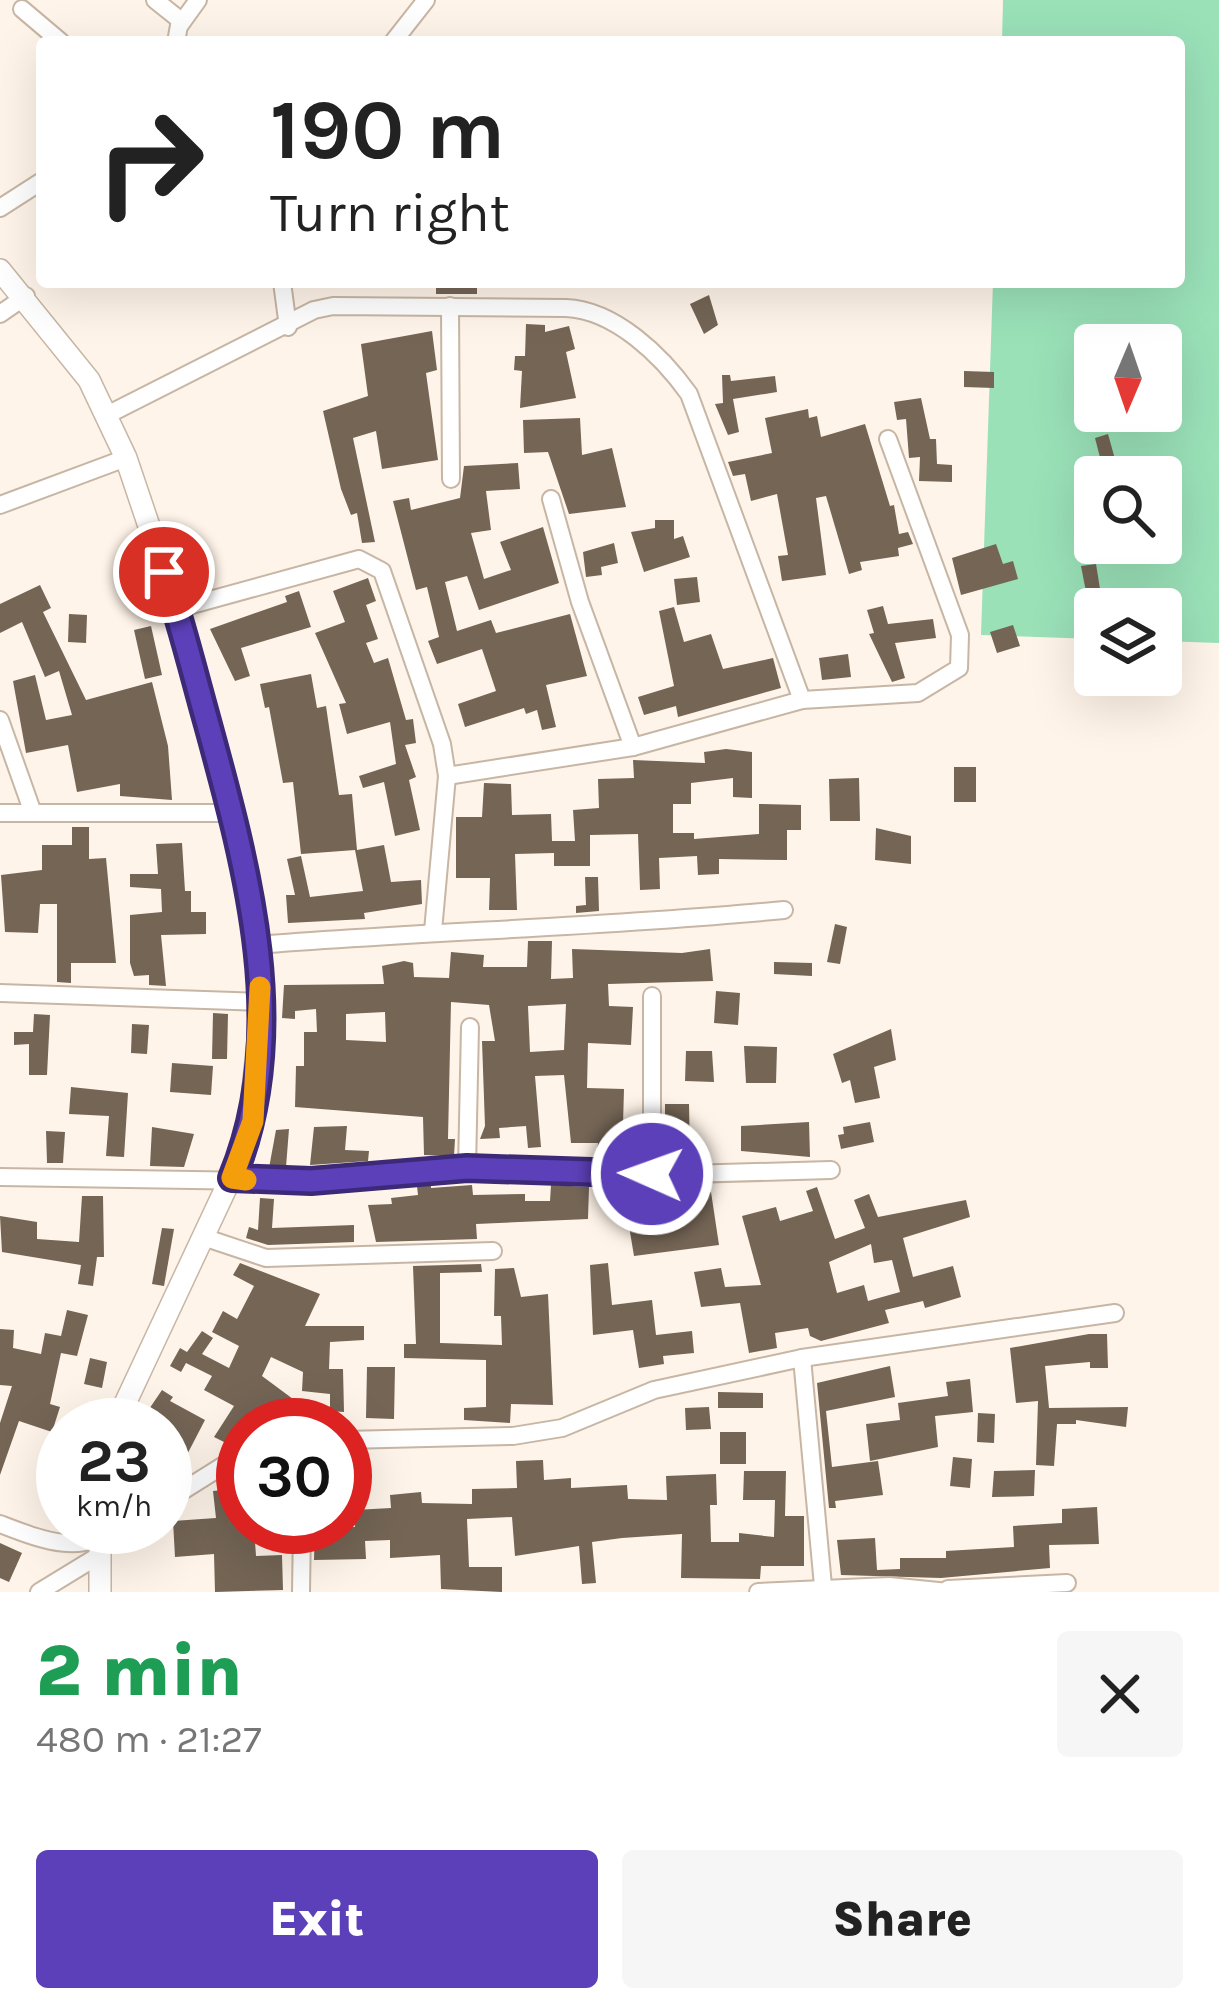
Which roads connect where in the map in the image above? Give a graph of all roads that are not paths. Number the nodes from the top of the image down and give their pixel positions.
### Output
1 (155, 0) edge
2 (198, 0) edge
3 (426, 0) edge
4 (22, 9) dead end
5 (178, 34) edge
6 (54, 36) edge
7 (398, 36) edge
8 (36, 185) edge
9 (0, 208) edge
10 (0, 270) edge
11 (280, 288) edge
12 (26, 296) junction
13 (450, 306) junction
14 (0, 314) edge
15 (288, 327) junction
16 (109, 415) junction
17 (888, 439) dead end
18 (126, 458) junction
19 (451, 479) dead end
20 (551, 499) dead end
21 (0, 505) edge
22 (177, 609) junction
23 (802, 700) junction
24 (0, 720) edge
25 (633, 747) junction
26 (447, 776) junction
27 (0, 813) edge
28 (34, 813) junction
29 (232, 813) junction
30 (784, 910) dead end
31 (433, 931) junction
32 (256, 945) junction
33 (0, 993) edge
34 (652, 996) dead end
35 (262, 1002) junction
36 (470, 1028) dead end
37 (467, 1168) junction
38 (831, 1171) dead end
39 (652, 1174) junction
40 (0, 1177) edge
41 (232, 1178) junction
42 (202, 1237) junction
43 (493, 1251) dead end
44 (1114, 1313) dead end
45 (802, 1358) junction
46 (127, 1398) edge
47 (372, 1439) edge
48 (0, 1525) edge
49 (36, 1536) edge
50 (85, 1554) edge
51 (99, 1554) edge
52 (302, 1554) edge
53 (1067, 1582) dead end
54 (823, 1586) junction
55 (948, 1591) edge
56 (40, 1592) edge
57 (100, 1592) edge
58 (302, 1592) edge
59 (758, 1592) edge
60 (774, 1592) edge

1 - 5 street
2 - 5 street
3 - 7 street
4 - 6 street
8 - 9 street
10 - 12 street
11 - 15 street
12 - 14 street
12 - 16 street
13 - 15 street
13 - 19 street
13 - 23 street
15 - 16 street
16 - 18 street
17 - 23 street
18 - 21 street
18 - 22 street
20 - 25 street
22 - 26 street
22 - 29 street
23 - 25 street
24 - 28 street
25 - 26 street
26 - 31 street
27 - 28 street
28 - 29 street
29 - 32 street
30 - 31 street
31 - 32 street
32 - 35 street
33 - 35 street
34 - 39 street
35 - 41 street
36 - 37 street
37 - 39 street
37 - 41 street
38 - 39 street
40 - 41 street
41 - 42 street
42 - 43 street
42 - 46 street
44 - 45 street
45 - 47 street
45 - 54 street
48 - 49 street
50 - 56 street
51 - 57 street
52 - 58 street
53 - 55 street
54 - 55 street
54 - 60 street
59 - 60 street

